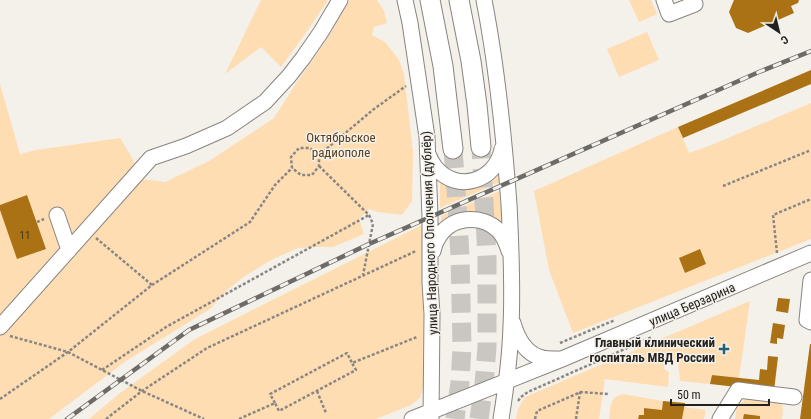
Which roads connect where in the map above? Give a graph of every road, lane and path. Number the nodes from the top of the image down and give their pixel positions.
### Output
1 (340, 0) edge
2 (405, 0) edge
3 (430, 0) edge
4 (459, 0) edge
5 (664, 0) edge
6 (488, 1) edge
7 (695, 4) dead end
8 (408, 84) dead end
9 (504, 142) junction
10 (481, 147) tunnel mouth
11 (453, 149) tunnel mouth
12 (811, 150) edge
13 (427, 153) junction
14 (319, 155) junction
15 (319, 166) junction
16 (292, 168) junction
17 (723, 186) dead end
18 (811, 199) edge
19 (57, 215) dead end
20 (369, 215) junction
21 (86, 230) junction
22 (69, 250) junction
23 (416, 251) dead end
24 (777, 253) dead end
25 (808, 254) edge
26 (512, 257) junction
27 (430, 260) junction
28 (811, 273) edge
29 (363, 276) junction
30 (811, 280) edge
31 (152, 285) junction
32 (511, 319) junction
33 (811, 322) edge
34 (4, 331) edge
35 (658, 335) dead end
36 (417, 337) dead end
37 (68, 352) junction
38 (562, 360) junction
39 (352, 363) junction
40 (102, 370) junction
41 (507, 381) junction
42 (142, 391) junction
43 (317, 391) junction
44 (581, 392) junction
45 (608, 394) dead end
46 (794, 397) dead end
47 (0, 399) edge
48 (275, 403) junction
49 (516, 404) dead end
50 (326, 414) dead end
51 (431, 415) edge
52 (106, 419) edge
53 (204, 419) edge
54 (239, 419) edge
55 (412, 419) edge
56 (501, 419) edge
57 (535, 419) edge
58 (576, 419) edge
59 (720, 419) edge

1 - 21 street
2 - 13 street, улица Народного Ополчения (дублёр)
3 - 11 main road
4 - 10 main road
5 - 7 street
6 - 9 street
8 - 14 path
9 - 13 street
9 - 26 street
12 - 17 path
13 - 27 street, улица Народного Ополчения (дублёр)
14 - 15 path
14 - 16 path
15 - 16 path
15 - 20 path
16 - 31 path
18 - 24 path
19 - 22 street
20 - 29 path
20 - 40 path
21 - 22 street
21 - 31 path
22 - 34 street
23 - 29 path
25 - 28 street
25 - 38 street, улица Берзарина
26 - 27 street
26 - 32 street
27 - 51 street, улица Народного Ополчения (дублёр)
29 - 42 path
30 - 33 street
31 - 37 path
32 - 38 street
32 - 41 street
34 - 37 path
35 - 49 path
36 - 39 path
37 - 40 path
37 - 47 path
38 - 41 street, улица Берзарина
39 - 43 path
39 - 48 path
40 - 42 path
41 - 51 street, улица Берзарина
41 - 56 street
42 - 52 path
42 - 53 path
43 - 48 path
43 - 50 path
44 - 45 path
44 - 57 path
44 - 58 path
46 - 59 street
48 - 54 path
51 - 55 street

